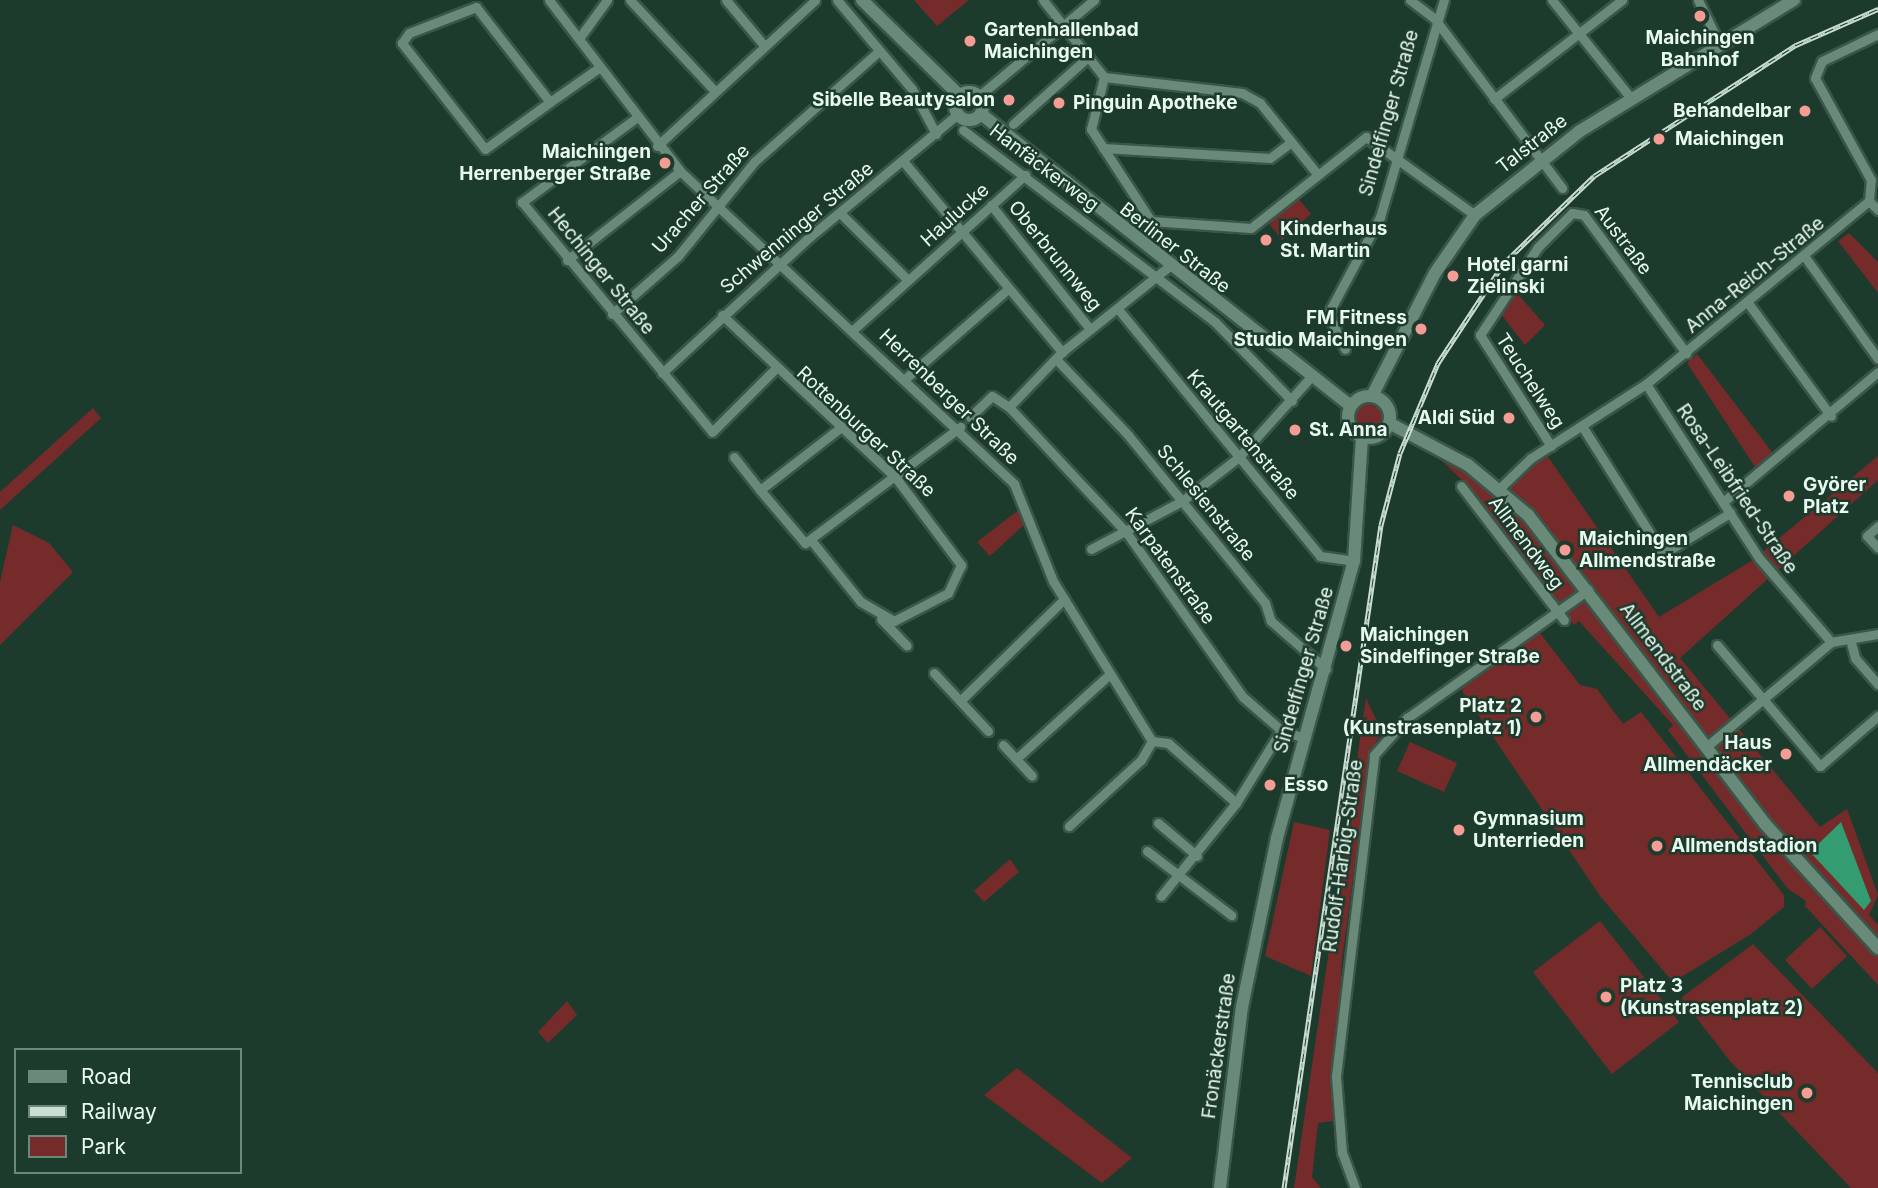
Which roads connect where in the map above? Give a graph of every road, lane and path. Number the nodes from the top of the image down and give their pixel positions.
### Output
1 (549, 0) edge
2 (607, 0) edge
3 (630, 0) edge
4 (726, 0) edge
5 (815, 0) edge
6 (837, 0) edge
7 (862, 0) edge
8 (1042, 0) edge
9 (1094, 0) edge
10 (1410, 0) edge
11 (1444, 0) edge
12 (1552, 0) edge
13 (1622, 0) edge
14 (1698, 0) edge
15 (1794, 0) edge
16 (1434, 18) junction
17 (1062, 27) junction
18 (1580, 32) junction
19 (1878, 34) edge
20 (580, 37) junction
21 (762, 43) junction
22 (1719, 43) junction
23 (879, 51) junction
24 (1088, 57) junction
25 (600, 68) junction
26 (1104, 77) junction
27 (713, 89) junction
28 (960, 96) junction
29 (979, 96) junction
30 (1630, 97) junction
31 (1494, 99) junction
32 (550, 102) junction
33 (958, 114) junction
34 (981, 114) junction
35 (636, 118) junction
36 (1013, 124) dead end
37 (963, 130) dead end
38 (936, 134) junction
39 (1291, 142) junction
40 (657, 146) junction
41 (1103, 148) junction
42 (1399, 156) junction
43 (1541, 160) junction
44 (903, 161) junction
45 (680, 171) junction
46 (1024, 175) junction
47 (1318, 175) junction
48 (1562, 188) dead end
49 (1869, 201) junction
50 (991, 205) junction
51 (719, 207) junction
52 (1878, 209) edge
53 (840, 213) junction
54 (1475, 215) junction
55 (960, 234) junction
56 (1805, 257) junction
57 (567, 260) junction
58 (778, 264) junction
59 (1168, 267) junction
60 (1158, 277) junction
61 (908, 280) junction
62 (1007, 290) junction
63 (1748, 303) junction
64 (1118, 309) junction
65 (612, 314) junction
66 (722, 315) junction
67 (1090, 329) junction
68 (853, 330) junction
69 (1480, 335) joint
70 (1345, 349) dead end
71 (1686, 353) junction
72 (1059, 355) junction
73 (1878, 359) edge
74 (774, 370) junction
75 (1878, 372) edge
76 (662, 373) junction
77 (906, 378) junction
78 (1310, 378) junction
79 (1646, 384) junction
80 (1372, 396) junction
81 (1292, 401) junction
82 (1351, 406) junction
83 (1009, 407) junction
84 (1831, 416) junction
85 (970, 417) dead end
86 (1389, 423) junction
87 (1582, 426) junction
88 (960, 427) junction
89 (840, 428) junction
90 (1362, 437) junction
91 (1551, 446) junction
92 (734, 457) dead end
93 (1239, 457) junction
94 (896, 478) junction
95 (1461, 486) dead end
96 (1500, 488) junction
97 (760, 490) junction
98 (1182, 501) junction
99 (1723, 502) junction
100 (1730, 513) junction
101 (1878, 526) edge
102 (1126, 532) junction
103 (808, 541) junction
104 (1878, 548) edge
105 (1091, 549) dead end
106 (1354, 561) junction
107 (1588, 590) junction
108 (1064, 599) junction
109 (1556, 612) junction
110 (880, 618) junction
111 (1564, 620) dead end
112 (1878, 634) edge
113 (1850, 639) junction
114 (1830, 642) junction
115 (1717, 645) dead end
116 (907, 646) dead end
117 (1326, 669) junction
118 (934, 673) dead end
119 (1110, 674) junction
120 (1878, 684) edge
121 (1764, 699) junction
122 (960, 701) junction
123 (1878, 716) edge
124 (1281, 730) junction
125 (988, 731) dead end
126 (1304, 738) junction
127 (1152, 741) junction
128 (1003, 745) dead end
129 (1706, 747) junction
130 (1017, 758) junction
131 (1032, 776) dead end
132 (1236, 803) junction
133 (1158, 823) dead end
134 (1069, 826) dead end
135 (1147, 850) dead end
136 (1197, 856) junction
137 (1179, 877) junction
138 (1161, 896) dead end
139 (1262, 911) joint
140 (1231, 915) dead end
141 (1878, 948) edge
142 (1220, 1188) edge
143 (1354, 1188) edge

1 - 20 street, Herrenberger Straße
2 - 20 street
3 - 27 street
4 - 21 street
5 - 21 street
6 - 23 street
7 - 28 main road
8 - 17 street
9 - 17 street
10 - 16 street
11 - 16 street, Sindelfinger Straße
12 - 18 street
13 - 18 street
14 - 22 street
15 - 22 main road, Talstraße
16 - 31 street
16 - 42 street, Sindelfinger Straße
17 - 24 street
17 - 29 street
18 - 30 street
18 - 31 street
19 - 49 street
20 - 25 street, Herrenberger Straße
21 - 27 street
22 - 30 main road, Talstraße
23 - 38 street
23 - 51 street, Uracher Straße
24 - 26 street
24 - 36 street
25 - 32 street
25 - 35 street, Herrenberger Straße
26 - 39 street
26 - 41 street
27 - 40 street
28 - 29 main road
28 - 33 main road
29 - 34 main road
30 - 43 main road, Talstraße
31 - 43 street
32 - 32 street
33 - 34 main road
33 - 38 street, Schwenninger Straße
34 - 59 main road, Berliner Straße
35 - 40 street, Herrenberger Straße
35 - 57 street, Hechinger Straße
37 - 46 street, Hanfäckerweg
38 - 44 street, Schwenninger Straße
39 - 41 street
39 - 47 street
40 - 45 street, Herrenberger Straße
41 - 47 street
42 - 47 street
42 - 54 street
42 - 70 street, Sindelfinger Straße
43 - 48 street
43 - 54 main road, Talstraße
44 - 53 street, Schwenninger Straße
44 - 55 street, Schlesienstraße
45 - 51 street, Herrenberger Straße
45 - 57 street
46 - 50 street, Haulucke
46 - 60 street, Hanfäckerweg
49 - 52 street
49 - 56 street, Anna-Reich-Straße
50 - 55 street, Haulucke
50 - 67 street, Oberbrunnweg
51 - 58 street, Herrenberger Straße
51 - 65 street, Uracher Straße
53 - 58 street, Schwenninger Straße
53 - 61 street
54 - 80 main road, Talstraße
55 - 61 street, Haulucke
55 - 62 street, Schlesienstraße
56 - 63 street, Anna-Reich-Straße
56 - 73 street
57 - 65 street, Hechinger Straße
58 - 66 street, Schwenninger Straße
58 - 68 street, Herrenberger Straße
59 - 60 street, Oberbrunnweg
59 - 78 main road, Berliner Straße
60 - 64 street, Oberbrunnweg
60 - 81 street, Hanfäckerweg
61 - 68 street, Haulucke
62 - 72 street, Schlesienstraße
62 - 77 street
63 - 71 street, Anna-Reich-Straße
63 - 84 street
64 - 67 street, Oberbrunnweg
64 - 93 street, Krautgartenstraße
65 - 76 street, Hechinger Straße
66 - 74 street, Rottenburger Straße
66 - 76 street, Schwenninger Straße
67 - 72 street, Oberbrunnweg
68 - 77 street, Herrenberger Straße
69 - 71 street, Austraße
69 - 91 street, Teuchelweg
71 - 79 street, Anna-Reich-Straße
72 - 83 street, Oberbrunnweg
72 - 98 street, Schlesienstraße
74 - 76 street, Hechinger Straße
74 - 89 street, Rottenburger Straße
75 - 84 street
77 - 88 street, Herrenberger Straße
78 - 81 street
78 - 82 main road, Berliner Straße
79 - 87 street, Anna-Reich-Straße
79 - 99 street, Rosa-Leibfried-Straße
80 - 82 main road
80 - 86 main road
81 - 93 street
82 - 90 main road
83 - 85 street
83 - 102 street, Karpatenstraße
84 - 99 street
86 - 90 main road
86 - 96 main road, Allmendstraße
87 - 91 street, Anna-Reich-Straße
87 - 100 street
88 - 94 street
88 - 108 street, Herrenberger Straße
89 - 94 street, Rottenburger Straße
89 - 97 street
90 - 106 main road, Sindelfinger Straße
91 - 96 street, Anna-Reich-Straße
92 - 97 street
93 - 98 street
93 - 106 street, Krautgartenstraße
94 - 103 street
94 - 110 street, Rottenburger Straße
95 - 109 street, Allmendweg
96 - 107 main road, Allmendstraße
97 - 103 street
98 - 102 street
98 - 117 street, Schlesienstraße
99 - 100 street, Rosa-Leibfried-Straße
100 - 114 street, Rosa-Leibfried-Straße
101 - 104 street
102 - 105 street
102 - 124 street, Karpatenstraße
103 - 110 street
106 - 117 main road, Sindelfinger Straße
107 - 109 street, Rudolf-Harbig-Straße
107 - 129 main road, Allmendstraße
108 - 119 street, Herrenberger Straße
108 - 122 street
109 - 111 street, Allmendweg
109 - 143 street, Rudolf-Harbig-Straße
110 - 116 street
112 - 113 street
113 - 114 street
113 - 120 street
114 - 121 street
115 - 121 street
117 - 126 main road, Sindelfinger Straße
118 - 122 street
119 - 127 street, Herrenberger Straße
119 - 130 street
121 - 123 street
121 - 129 street
122 - 125 street
124 - 126 street, Karpatenstraße
124 - 132 street
126 - 139 main road, Sindelfinger Straße
127 - 132 street
127 - 134 street
128 - 130 street
129 - 141 main road, Allmendstraße
130 - 131 street
132 - 136 street
133 - 136 street
135 - 137 street
136 - 137 street
137 - 138 street
137 - 140 street
139 - 142 main road, Fronäckerstraße

